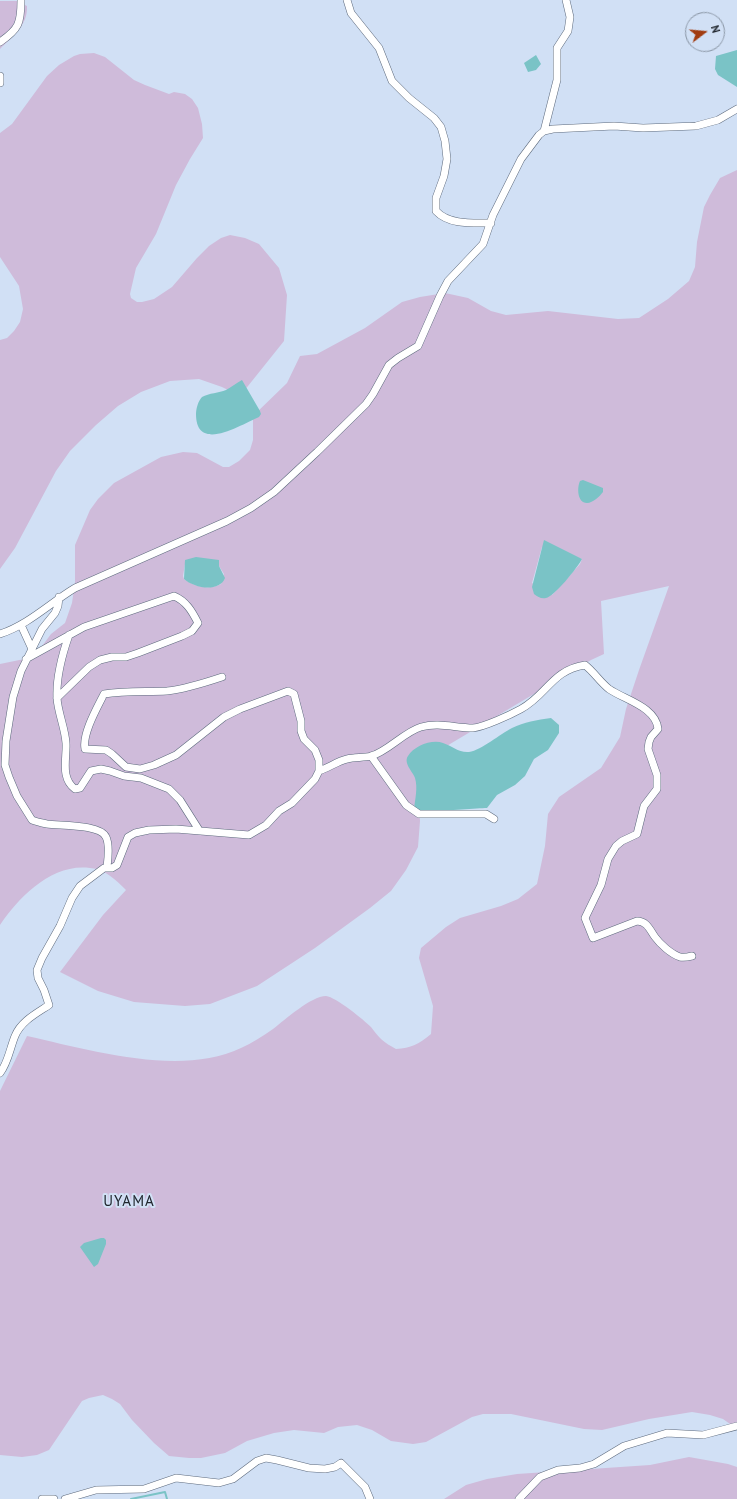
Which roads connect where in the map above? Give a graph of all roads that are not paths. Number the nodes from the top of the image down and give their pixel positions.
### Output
1 (21, 0) edge
2 (347, 0) edge
3 (566, 0) edge
4 (0, 42) edge
5 (0, 76) edge
6 (0, 83) edge
7 (737, 109) edge
8 (544, 131) junction
9 (491, 223) junction
10 (58, 598) junction
11 (21, 625) junction
12 (0, 634) edge
13 (69, 635) junction
14 (32, 649) junction
15 (26, 660) junction
16 (222, 677) dead end
17 (57, 698) junction
18 (371, 756) junction
19 (319, 771) junction
20 (494, 819) dead end
21 (199, 830) junction
22 (107, 867) junction
23 (692, 956) dead end
24 (0, 1074) edge
25 (737, 1426) edge
26 (42, 1499) edge
27 (54, 1499) edge
28 (65, 1499) edge
29 (370, 1499) edge
30 (519, 1499) edge

1 - 4 street
2 - 9 street
3 - 8 street
5 - 6 street
7 - 8 street
8 - 9 street
9 - 10 street
10 - 11 street
10 - 14 street
11 - 12 street
11 - 14 street
13 - 15 street
13 - 17 street
13 - 17 street
14 - 15 street
15 - 22 street
16 - 19 street
17 - 21 street
18 - 19 street
18 - 20 street
18 - 23 street
19 - 21 street
21 - 22 street
22 - 24 street
25 - 30 street
26 - 27 street
28 - 29 street

